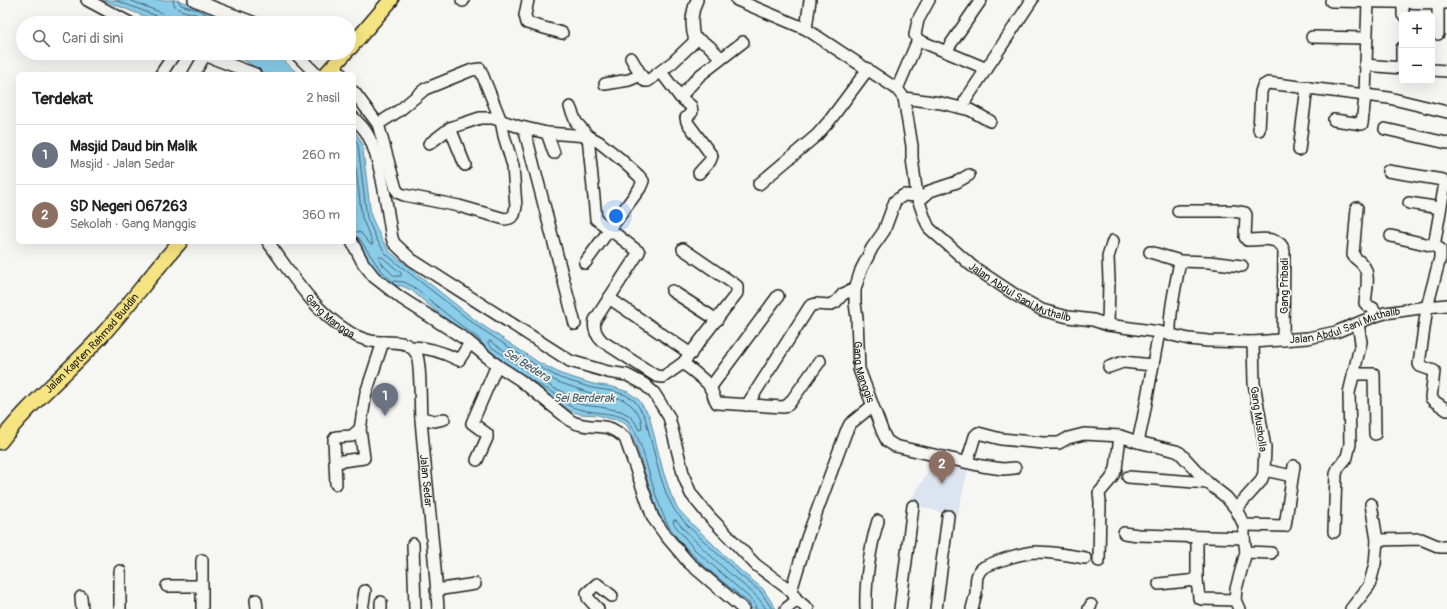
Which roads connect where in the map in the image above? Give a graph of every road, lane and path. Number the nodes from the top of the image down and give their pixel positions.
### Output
1 (87, 0) edge
2 (194, 0) edge
3 (391, 0) edge
4 (528, 0) edge
5 (697, 0) edge
6 (737, 0) edge
7 (810, 0) edge
8 (929, 0) edge
9 (981, 0) edge
10 (1032, 0) edge
11 (1331, 1) edge
12 (1368, 1) edge
13 (1403, 2) junction
14 (1442, 3) edge
15 (1402, 12) edge
16 (117, 16) edge
17 (236, 16) edge
18 (806, 29) junction
19 (562, 33) dead end
20 (1438, 34) dead end
21 (1312, 37) dead end
22 (1366, 38) junction
23 (918, 40) junction
24 (356, 41) edge
25 (695, 41) junction
26 (743, 42) dead end
27 (946, 51) junction
28 (630, 58) dead end
29 (721, 58) junction
30 (170, 60) edge
31 (200, 60) edge
32 (218, 60) edge
33 (302, 60) edge
34 (341, 60) edge
35 (1365, 65) junction
36 (1399, 68) edge
37 (868, 69) junction
38 (987, 69) junction
39 (1435, 70) edge
40 (334, 71) edge
41 (1447, 71) edge
42 (162, 72) edge
43 (195, 72) edge
44 (250, 72) edge
45 (314, 72) edge
46 (661, 72) junction
47 (641, 74) junction
48 (605, 84) dead end
49 (1307, 87) junction
50 (897, 89) junction
51 (356, 95) edge
52 (1365, 96) junction
53 (680, 97) junction
54 (904, 98) junction
55 (965, 101) dead end
56 (570, 107) dead end
57 (1447, 112) edge
58 (356, 120) edge
59 (1334, 120) dead end
60 (501, 121) junction
61 (990, 121) dead end
62 (378, 124) junction
63 (450, 128) junction
64 (524, 128) junction
65 (1385, 129) dead end
66 (1259, 130) dead end
67 (548, 133) junction
68 (588, 136) junction
69 (1447, 143) edge
70 (429, 144) dead end
71 (1299, 150) dead end
72 (554, 153) dead end
73 (465, 165) dead end
74 (1388, 172) dead end
75 (699, 173) dead end
76 (969, 175) dead end
77 (759, 184) dead end
78 (918, 198) junction
79 (1410, 203) dead end
80 (1357, 208) dead end
81 (1178, 211) dead end
82 (1442, 212) edge
83 (609, 229) junction
84 (1391, 236) dead end
85 (1113, 241) dead end
86 (178, 244) edge
87 (270, 244) edge
88 (353, 244) edge
89 (1434, 246) junction
90 (682, 249) dead end
91 (1150, 252) dead end
92 (1180, 261) junction
93 (586, 263) dead end
94 (1242, 266) dead end
95 (855, 289) junction
96 (672, 291) dead end
97 (778, 296) dead end
98 (609, 298) junction
99 (1447, 305) edge
100 (1427, 307) junction
101 (1375, 316) junction
102 (717, 320) junction
103 (575, 324) dead end
104 (1108, 324) junction
105 (1358, 324) junction
106 (1159, 332) junction
107 (1170, 335) junction
108 (1283, 340) junction
109 (383, 342) junction
110 (1253, 342) junction
111 (470, 343) junction
112 (413, 350) junction
113 (691, 354) junction
114 (820, 361) dead end
115 (683, 363) junction
116 (497, 365) junction
117 (1152, 365) junction
118 (1110, 367) dead end
119 (1353, 374) junction
120 (710, 388) junction
121 (747, 405) junction
122 (872, 406) junction
123 (1447, 410) edge
124 (421, 418) junction
125 (444, 420) dead end
126 (360, 429) junction
127 (1375, 434) dead end
128 (1120, 436) junction
129 (0, 442) edge
130 (1138, 442) junction
131 (477, 460) dead end
132 (335, 462) junction
133 (966, 462) junction
134 (1015, 468) dead end
135 (1264, 470) junction
136 (1128, 477) dead end
137 (1208, 483) junction
138 (336, 484) dead end
139 (1371, 504) dead end
140 (912, 506) dead end
141 (1236, 509) junction
142 (948, 516) dead end
143 (878, 521) dead end
144 (1244, 525) junction
145 (1334, 532) dead end
146 (1124, 533) dead end
147 (1197, 538) junction
148 (1244, 538) junction
149 (1377, 540) junction
150 (413, 544) dead end
151 (1447, 547) edge
152 (1246, 552) junction
153 (1271, 553) dead end
154 (1086, 558) dead end
155 (202, 560) dead end
156 (1100, 561) dead end
157 (120, 571) dead end
158 (1198, 580) junction
159 (475, 584) dead end
160 (1158, 584) dead end
161 (167, 586) dead end
162 (201, 586) junction
163 (436, 590) junction
164 (365, 591) dead end
165 (794, 595) junction
166 (612, 596) dead end
167 (81, 597) dead end
168 (1237, 604) edge
169 (82, 609) edge
170 (120, 609) edge
171 (202, 609) edge
172 (362, 609) edge
173 (415, 609) edge
174 (438, 609) edge
175 (598, 609) edge
176 (743, 609) edge
177 (786, 609) edge
178 (808, 609) edge
179 (866, 609) edge
180 (900, 609) edge
181 (936, 609) edge
182 (972, 609) edge
183 (1351, 609) edge

1 - 16 street
2 - 17 street
3 - 24 main road
4 - 19 street
5 - 25 street
6 - 18 street, Jalan Abdul Sani Muthalib
7 - 18 street
8 - 23 street
9 - 27 street
10 - 38 street
11 - 12 street
12 - 13 street
12 - 22 street
13 - 14 street
13 - 15 street
14 - 20 street
18 - 37 street, Jalan Abdul Sani Muthalib
21 - 22 street
22 - 35 street
23 - 27 street
23 - 50 street
25 - 29 street
25 - 46 street
26 - 29 street
27 - 38 street
28 - 47 street
29 - 53 street
30 - 42 street
31 - 43 street
32 - 44 street
33 - 45 street
34 - 40 main road
35 - 36 street
35 - 52 street
37 - 50 street, Jalan Abdul Sani Muthalib
37 - 77 street
38 - 55 street
39 - 41 street
46 - 47 street
46 - 53 street
47 - 48 street
49 - 52 street
49 - 66 street
49 - 71 street
50 - 54 street, Jalan Abdul Sani Muthalib
51 - 62 street
52 - 57 street
52 - 59 street
53 - 75 street
54 - 61 street
54 - 78 street, Jalan Abdul Sani Muthalib
56 - 68 street
58 - 165 street
60 - 62 street
60 - 62 street
60 - 63 street
60 - 64 street
63 - 70 street
63 - 73 street
64 - 67 street
64 - 103 street
65 - 69 street
67 - 68 street
67 - 72 street
68 - 83 street
68 - 83 street
74 - 82 street
76 - 78 street
78 - 95 street, Gang Manggis
78 - 104 street, Jalan Abdul Sani Muthalib
79 - 82 street
80 - 101 street
81 - 108 street, Gang Pribadi
82 - 89 street
83 - 93 street
83 - 98 street
84 - 89 street
85 - 104 street
86 - 129 main road, Jalan Kapten Rahmad Buddin
87 - 109 street, Gang Mangga
88 - 111 street
89 - 100 street
90 - 102 street
91 - 92 street
92 - 94 street
92 - 107 street
95 - 121 street
95 - 122 street, Gang Manggis
96 - 102 street
97 - 120 street
98 - 113 street
98 - 115 street
99 - 100 street, Jalan Abdul Sani Muthalib
100 - 101 street, Jalan Abdul Sani Muthalib
100 - 123 street
101 - 105 street, Jalan Abdul Sani Muthalib
102 - 113 street
104 - 106 street, Jalan Abdul Sani Muthalib
105 - 108 street, Jalan Abdul Sani Muthalib
105 - 119 street
106 - 107 street, Jalan Abdul Sani Muthalib
106 - 117 street
107 - 110 street, Jalan Abdul Sani Muthalib
108 - 110 street, Jalan Abdul Sani Muthalib
109 - 112 street, Gang Mangga
109 - 126 street
110 - 135 street, Gang Musholla
111 - 112 street, Gang Mangga
111 - 116 street
112 - 124 street, Jalan Sedar
113 - 115 street
114 - 121 street
115 - 120 street
116 - 131 street
116 - 176 street
117 - 118 street
117 - 130 street
119 - 127 street
119 - 145 street
120 - 121 street
122 - 133 street, Gang Manggis
122 - 165 street
124 - 125 street
124 - 163 street, Jalan Sedar
126 - 132 street
126 - 132 street
128 - 130 street
128 - 133 street
128 - 156 street
130 - 137 street
132 - 138 street
133 - 134 street, Gang Manggis
135 - 141 street, Gang Musholla
135 - 144 street
136 - 137 street
137 - 141 street
139 - 149 street
140 - 180 street
141 - 144 street
142 - 181 street
143 - 179 street
144 - 148 street
146 - 147 street
147 - 148 street
147 - 158 street
148 - 152 street
149 - 151 street
149 - 183 street
150 - 173 street
152 - 153 street
152 - 168 street
154 - 182 street
155 - 162 street
157 - 170 street
158 - 160 street
158 - 168 street
159 - 163 street
161 - 162 street
162 - 171 street
163 - 174 street, Jalan Sedar
164 - 172 street
165 - 177 street
165 - 178 street
166 - 175 street
167 - 169 street

